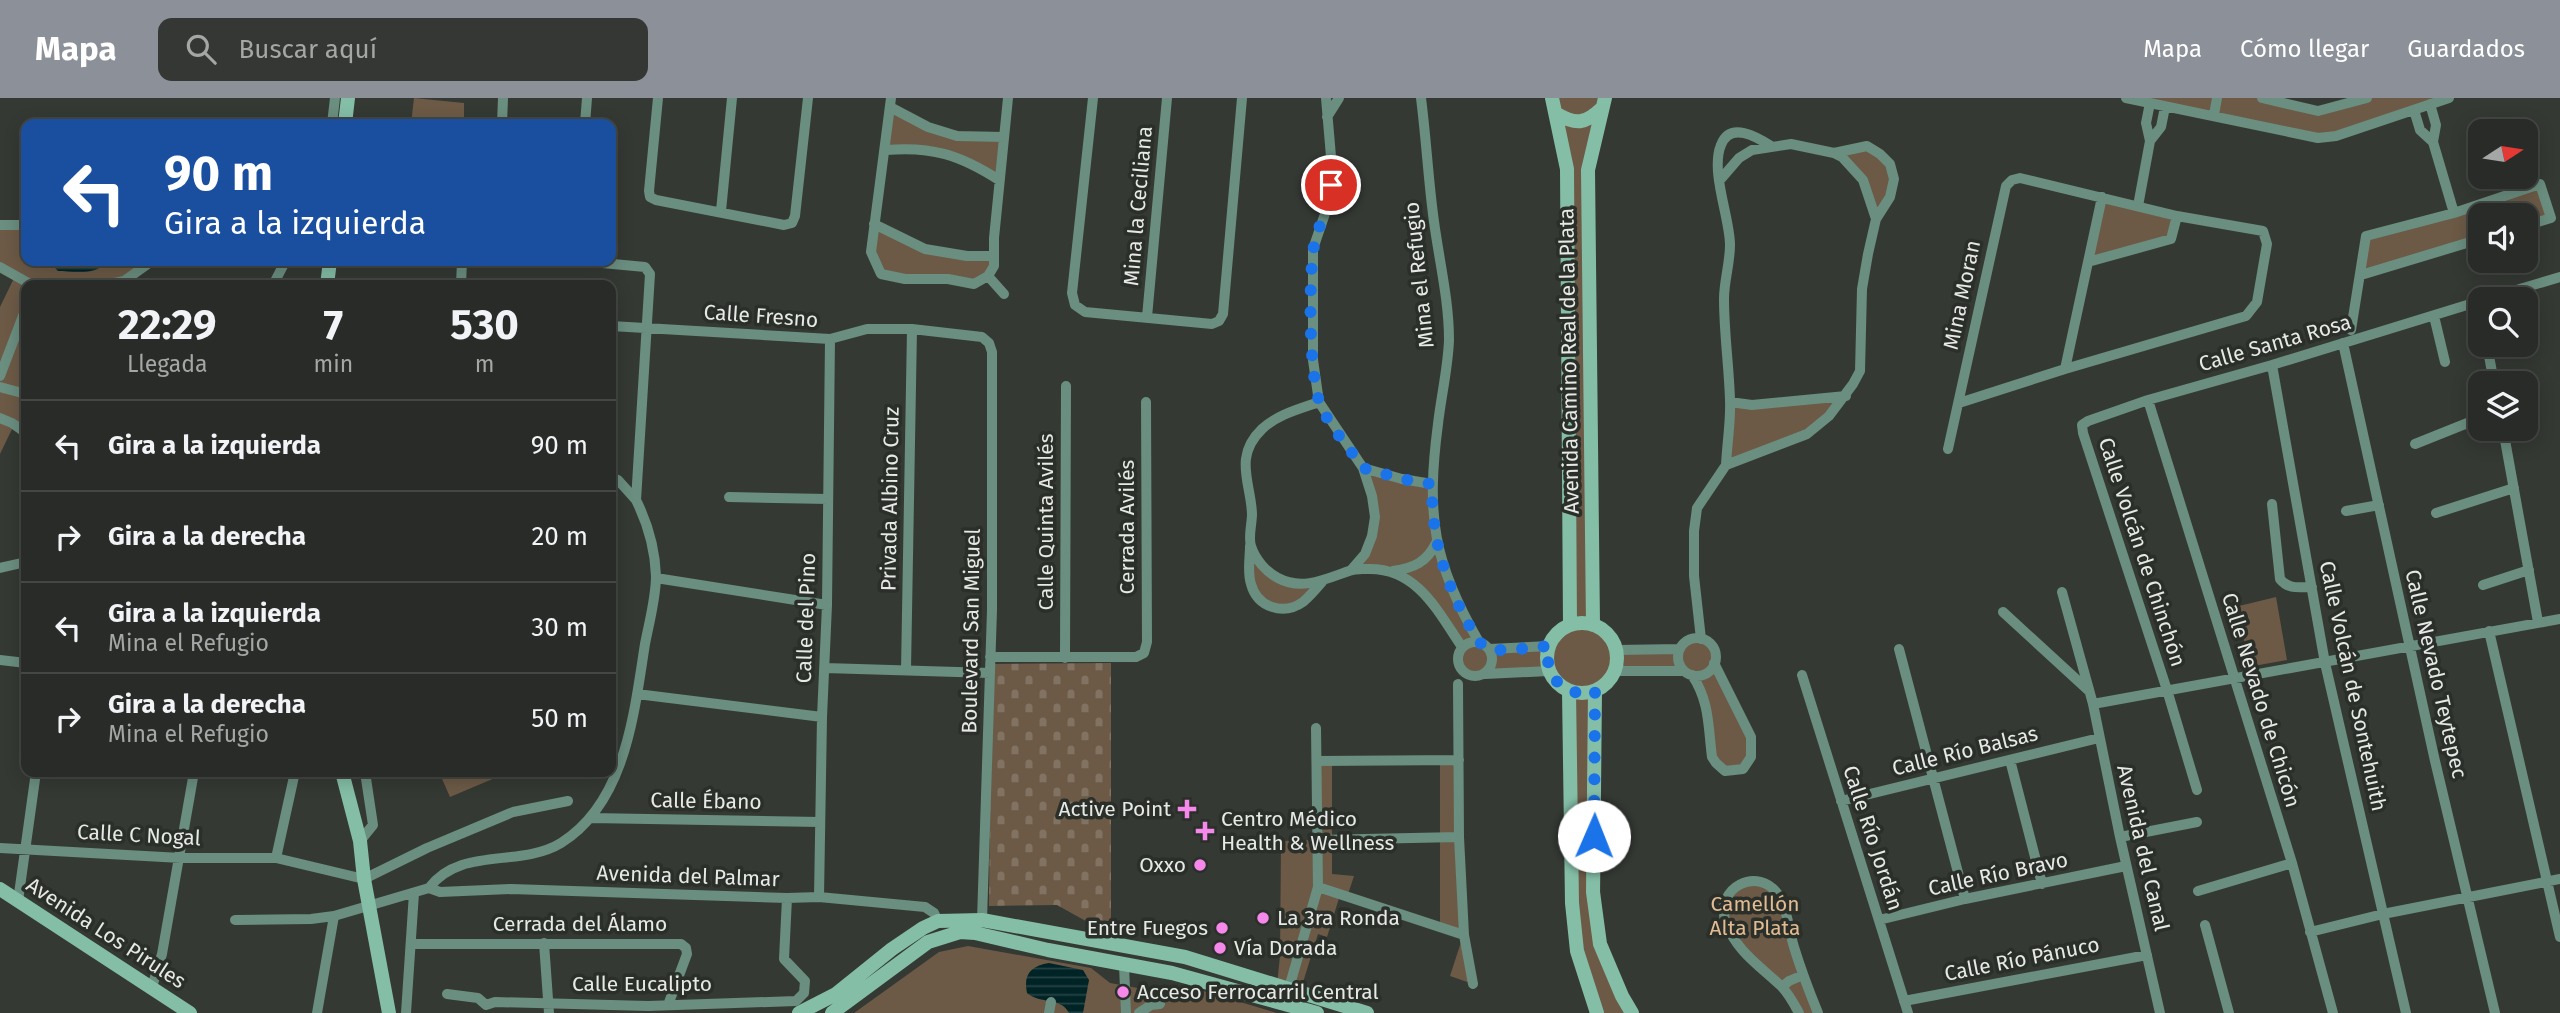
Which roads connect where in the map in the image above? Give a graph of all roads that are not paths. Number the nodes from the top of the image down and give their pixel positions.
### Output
1 (335, 98) edge
2 (348, 98) edge
3 (503, 98) edge
4 (587, 98) edge
5 (658, 98) edge
6 (732, 98) edge
7 (808, 98) edge
8 (1008, 98) edge
9 (1093, 98) edge
10 (1167, 98) edge
11 (1242, 98) edge
12 (1326, 98) edge
13 (1339, 98) edge
14 (1552, 98) edge
15 (2126, 98) edge
16 (2217, 98) edge
17 (2262, 98) edge
18 (2367, 98) edge
19 (2449, 98) edge
20 (1419, 100) edge
21 (2276, 100) edge
22 (891, 102) edge
23 (2150, 103) junction
24 (1603, 104) edge
25 (2430, 104) junction
26 (2165, 107) junction
27 (2414, 110) junction
28 (1557, 114) junction
29 (2214, 115) junction
30 (1327, 117) junction
31 (333, 119) edge
32 (346, 119) edge
33 (502, 119) edge
34 (585, 119) edge
35 (1004, 137) junction
36 (2150, 141) junction
37 (2433, 142) junction
38 (1771, 146) junction
39 (886, 150) junction
40 (1834, 153) junction
41 (999, 180) junction
42 (1720, 180) junction
43 (2102, 197) junction
44 (2484, 203) edge
45 (2138, 206) junction
46 (2468, 208) edge
47 (721, 211) junction
48 (2454, 213) junction
49 (2177, 216) junction
50 (1876, 219) junction
51 (2538, 222) edge
52 (874, 224) junction
53 (21, 226) edge
54 (3, 228) edge
55 (2468, 243) edge
56 (994, 256) junction
57 (2088, 262) junction
58 (616, 265) edge
59 (145, 266) edge
60 (0, 267) edge
61 (2361, 275) junction
62 (988, 276) junction
63 (23, 280) edge
64 (125, 280) edge
65 (2559, 280) edge
66 (2532, 287) edge
67 (1004, 294) dead end
68 (2468, 306) edge
69 (2434, 316) junction
70 (1147, 317) junction
71 (21, 321) edge
72 (616, 326) edge
73 (648, 328) junction
74 (912, 328) junction
75 (2351, 330) dead end
76 (830, 339) junction
77 (989, 343) joint
78 (2343, 343) junction
79 (2445, 362) dead end
80 (2272, 365) junction
81 (2065, 369) junction
82 (0, 376) edge
83 (1066, 386) dead end
84 (0, 387) edge
85 (21, 393) edge
86 (1846, 396) junction
87 (2148, 400) junction
88 (1146, 402) dead end
89 (1320, 402) junction
90 (1730, 402) junction
91 (1959, 403) junction
92 (0, 418) edge
93 (2468, 423) edge
94 (2082, 425) joint
95 (21, 429) edge
96 (2505, 441) edge
97 (2415, 444) dead end
98 (1948, 449) dead end
99 (1726, 465) junction
100 (1363, 468) junction
101 (616, 479) edge
102 (1432, 484) junction
103 (2514, 488) junction
104 (729, 497) dead end
105 (828, 499) junction
106 (636, 500) junction
107 (2272, 504) dead end
108 (2379, 505) junction
109 (2346, 511) dead end
110 (2436, 513) dead end
111 (1436, 543) junction
112 (1250, 545) junction
113 (21, 563) edge
114 (0, 568) edge
115 (1352, 569) junction
116 (2529, 570) junction
117 (1393, 571) junction
118 (656, 578) junction
119 (1322, 582) junction
120 (2483, 585) dead end
121 (2312, 587) junction
122 (2062, 592) dead end
123 (827, 605) junction
124 (2003, 612) dead end
125 (2560, 618) edge
126 (2538, 622) junction
127 (1570, 625) junction
128 (1593, 625) junction
129 (2489, 631) junction
130 (1701, 639) junction
131 (1479, 642) junction
132 (2409, 645) junction
133 (1549, 646) junction
134 (1462, 647) junction
135 (1489, 649) junction
136 (1680, 649) junction
137 (1899, 649) dead end
138 (1616, 650) junction
139 (990, 657) junction
140 (1065, 658) junction
141 (0, 660) edge
142 (21, 662) edge
143 (1714, 663) junction
144 (2325, 663) junction
145 (825, 668) junction
146 (906, 670) junction
147 (1549, 671) junction
148 (1614, 671) junction
149 (990, 673) junction
150 (1688, 673) junction
151 (1485, 674) junction
152 (1802, 675) dead end
153 (2234, 678) junction
154 (1458, 684) dead end
155 (1569, 691) junction
156 (1595, 691) junction
157 (2088, 691) junction
158 (2167, 691) junction
159 (637, 695) junction
160 (2093, 704) junction
161 (822, 717) junction
162 (1316, 729) dead end
163 (2099, 738) junction
164 (2010, 760) junction
165 (1317, 761) junction
166 (1459, 761) junction
167 (616, 773) edge
168 (35, 777) edge
169 (193, 777) edge
170 (294, 777) edge
171 (343, 777) edge
172 (366, 777) edge
173 (614, 777) edge
174 (1934, 779) junction
175 (2197, 790) dead end
176 (568, 801) dead end
177 (1841, 801) junction
178 (592, 818) junction
179 (820, 822) junction
180 (2197, 822) dead end
181 (1460, 837) junction
182 (2120, 837) junction
183 (1317, 840) junction
184 (360, 841) junction
185 (0, 848) edge
186 (25, 848) junction
187 (181, 858) junction
188 (276, 858) junction
189 (2292, 863) junction
190 (2126, 866) junction
191 (364, 879) junction
192 (2560, 879) edge
193 (2548, 882) junction
194 (2042, 884) junction
195 (1318, 887) junction
196 (429, 888) junction
197 (0, 889) edge
198 (2198, 891) dead end
199 (414, 893) junction
200 (819, 897) junction
201 (787, 898) junction
202 (2469, 898) junction
203 (1965, 899) junction
204 (18, 901) junction
205 (369, 905) junction
206 (2383, 914) junction
207 (334, 916) junction
208 (235, 920) dead end
209 (982, 920) junction
210 (1879, 920) junction
211 (938, 921) junction
212 (2205, 925) dead end
213 (2310, 932) junction
214 (1464, 935) junction
215 (2560, 937) edge
216 (544, 943) junction
217 (411, 944) junction
218 (2147, 955) junction
219 (879, 959) junction
220 (1124, 965) junction
221 (888, 971) junction
222 (1803, 975) junction
223 (1473, 984) dead end
224 (1782, 987) junction
225 (152, 988) junction
226 (1289, 988) junction
227 (447, 994) dead end
228 (1904, 1001) junction
229 (1051, 1002) dead end
230 (1160, 1004) dead end
231 (668, 1005) junction
232 (549, 1008) edge
233 (485, 1009) edge
234 (609, 1009) edge
235 (190, 1013) edge
236 (317, 1013) edge
237 (389, 1013) edge
238 (406, 1013) edge
239 (799, 1013) edge
240 (832, 1013) edge
241 (1049, 1013) edge
242 (1126, 1013) edge
243 (1139, 1013) edge
244 (1317, 1013) edge
245 (1367, 1013) edge
246 (1597, 1013) edge
247 (1632, 1013) edge
248 (1799, 1013) edge
249 (1818, 1013) edge
250 (1908, 1013) edge
251 (2160, 1013) edge
252 (2229, 1013) edge
253 (2333, 1013) edge
254 (2406, 1013) edge
255 (2495, 1013) edge

1 - 31 street
2 - 32 main road
3 - 33 street
4 - 34 street
5 - 47 street
6 - 47 street
7 - 47 street
8 - 35 street
9 - 70 street, Mina la Ceciliana
10 - 70 street, Mina la Ceciliana
11 - 70 street, Mina la Ceciliana
12 - 30 street
13 - 30 street
14 - 28 main road, Avenida Camino Real de la Plata
15 - 23 street
16 - 29 street
17 - 21 street
18 - 21 street
19 - 25 street
20 - 102 street, Mina el Refugio
22 - 35 street
22 - 39 street
23 - 26 street
23 - 36 street
24 - 28 main road
24 - 128 main road, Avenida Camino Real de la Plata
25 - 27 street
25 - 37 street
26 - 29 street
26 - 36 street
27 - 29 street
27 - 37 street
28 - 127 main road, Avenida Camino Real de la Plata
30 - 89 street
35 - 41 street
36 - 45 street
37 - 48 street
38 - 40 street
38 - 42 street
38 - 42 street
39 - 41 street
39 - 52 street
40 - 50 street
40 - 50 street
41 - 56 street
42 - 90 street
43 - 45 street, Mina Moran
43 - 57 street
43 - 91 street, Mina Moran
44 - 51 street
45 - 49 street, Mina Moran
46 - 48 street
48 - 61 street
49 - 57 street
49 - 81 street, Mina Moran
50 - 86 street
52 - 56 street
52 - 62 street
53 - 54 street
55 - 61 street
56 - 62 street
57 - 81 street
58 - 73 street
59 - 64 street
60 - 63 street
61 - 75 street
62 - 67 street
65 - 66 street
68 - 69 street, Calle Santa Rosa
69 - 78 street, Calle Santa Rosa
69 - 79 street
71 - 82 street
72 - 73 street, Calle Fresno
73 - 76 street, Calle Fresno
73 - 106 street
74 - 76 street, Calle Fresno
74 - 77 street, Calle Fresno
74 - 146 street, Privada Albino Cruz
76 - 105 street, Calle del Pino
77 - 139 street, Boulevard San Miguel
78 - 80 street, Calle Santa Rosa
78 - 108 street, Calle Nevado Teytepec
80 - 87 street, Calle Santa Rosa
80 - 121 street, Calle Volcán de Sontehuith
81 - 91 street, Mina Moran
83 - 140 street, Calle Quinta Avilés
84 - 85 street
86 - 90 street
86 - 99 street
87 - 94 street, Calle Santa Rosa
87 - 153 street, Calle Nevado de Chicón
88 - 140 street, Cerrada Avilés
89 - 100 street
89 - 112 street
90 - 99 street
91 - 98 street
92 - 95 street
93 - 97 street
94 - 158 street, Calle Volcán de Chinchón
96 - 103 street
99 - 130 street
100 - 102 street
100 - 115 street
101 - 106 street
102 - 111 street, Mina el Refugio
103 - 110 street
103 - 116 street
104 - 105 street
105 - 123 street, Calle del Pino
106 - 118 street
107 - 121 street
108 - 109 street
108 - 132 street, Calle Nevado Teytepec
111 - 117 street
111 - 131 street, Mina el Refugio
112 - 119 street
112 - 119 street
113 - 114 street
115 - 117 street
115 - 119 street
116 - 120 street
116 - 126 street
117 - 134 street
118 - 123 street
118 - 159 street
121 - 144 street, Calle Volcán de Sontehuith
122 - 157 street, Avenida del Canal
123 - 145 street, Calle del Pino
124 - 157 street, Avenida del Canal
125 - 126 street, Calle Volcán de Chinchón
126 - 129 street, Calle Volcán de Chinchón
127 - 128 main road
127 - 133 main road
128 - 138 main road
129 - 132 street, Calle Volcán de Chinchón
129 - 193 street
130 - 136 street
130 - 143 street
131 - 134 street
131 - 135 street
132 - 144 street, Calle Volcán de Chinchón
132 - 202 street, Calle Nevado Teytepec
133 - 135 street
133 - 147 main road
134 - 151 street
135 - 151 street
136 - 138 street
136 - 150 street
137 - 174 street
138 - 148 main road
139 - 140 street
139 - 149 street, Boulevard San Miguel
141 - 142 street
143 - 150 street
143 - 150 street
144 - 153 street, Calle Volcán de Chinchón
144 - 206 street, Calle Volcán de Sontehuith
145 - 146 street
145 - 161 street, Calle del Pino
146 - 149 street
147 - 151 street
147 - 155 main road
148 - 150 street
148 - 156 main road
149 - 209 street, Boulevard San Miguel
152 - 177 street, Calle Río Jordán
153 - 158 street, Calle Volcán de Chinchón
153 - 189 street, Calle Nevado de Chicón
154 - 166 street
155 - 156 main road
155 - 246 main road
156 - 247 main road
157 - 160 street, Avenida del Canal
158 - 160 street, Calle Volcán de Chinchón
158 - 175 street, Calle Volcán de Chinchón
159 - 161 street
159 - 167 street
160 - 163 street, Avenida del Canal
161 - 179 street, Calle del Pino
162 - 165 street
163 - 164 street, Calle Río Balsas
163 - 182 street, Avenida del Canal
164 - 174 street, Calle Río Balsas
164 - 194 street
165 - 166 street
165 - 183 street
166 - 181 street
168 - 186 street
169 - 187 street
170 - 188 street
171 - 184 main road
172 - 184 street
173 - 178 street
174 - 177 street, Calle Río Balsas
174 - 203 street
176 - 191 street
177 - 210 street, Calle Río Jordán
178 - 179 street, Calle Ébano
178 - 196 street
179 - 200 street, Calle del Pino
180 - 182 street
181 - 183 street
181 - 214 street
182 - 190 street, Avenida del Canal
183 - 195 street
184 - 191 main road
185 - 186 street, Calle C Nogal
186 - 187 street, Calle C Nogal
186 - 204 street
187 - 188 street, Calle C Nogal
187 - 225 street
188 - 191 street, Calle C Nogal
189 - 198 street
189 - 213 street, Calle Nevado de Chicón
190 - 194 street, Calle Río Bravo
190 - 218 street, Avenida del Canal
191 - 205 main road
192 - 193 street
193 - 202 street
193 - 215 street
194 - 203 street, Calle Río Bravo
195 - 214 street
195 - 226 street
196 - 199 street
196 - 201 street, Avenida del Palmar
197 - 204 main road, Avenida Los Pirules
199 - 205 street
199 - 217 street
200 - 201 street, Avenida del Palmar
200 - 211 street, Avenida del Palmar
201 - 231 street, Calle Eucalipto
202 - 206 street
202 - 255 street, Calle Nevado Teytepec
203 - 210 street, Calle Río Bravo
204 - 225 main road, Avenida Los Pirules
205 - 207 street
205 - 237 main road
206 - 213 street
206 - 254 street, Calle Volcán de Sontehuith
207 - 208 street
207 - 236 street
209 - 211 main road
209 - 226 main road
210 - 228 street, Calle Río Jordán
211 - 219 main road
212 - 252 street
213 - 253 street, Calle Nevado de Chicón
214 - 223 street
216 - 217 street, Cerrada del Álamo
216 - 231 street, Cerrada del Álamo
216 - 232 street
217 - 238 street
218 - 228 street, Calle Río Pánuco
218 - 251 street, Avenida del Canal
219 - 221 main road
219 - 239 main road
220 - 221 main road
220 - 242 street
220 - 244 main road
221 - 240 main road
222 - 224 street
222 - 224 street
222 - 249 street
224 - 248 street
225 - 235 main road, Avenida Los Pirules
226 - 245 main road
227 - 233 street
228 - 250 street, Calle Río Jordán
229 - 241 street
230 - 243 street
231 - 234 street, Calle Eucalipto
232 - 233 street, Calle Eucalipto
232 - 234 street, Calle Eucalipto

